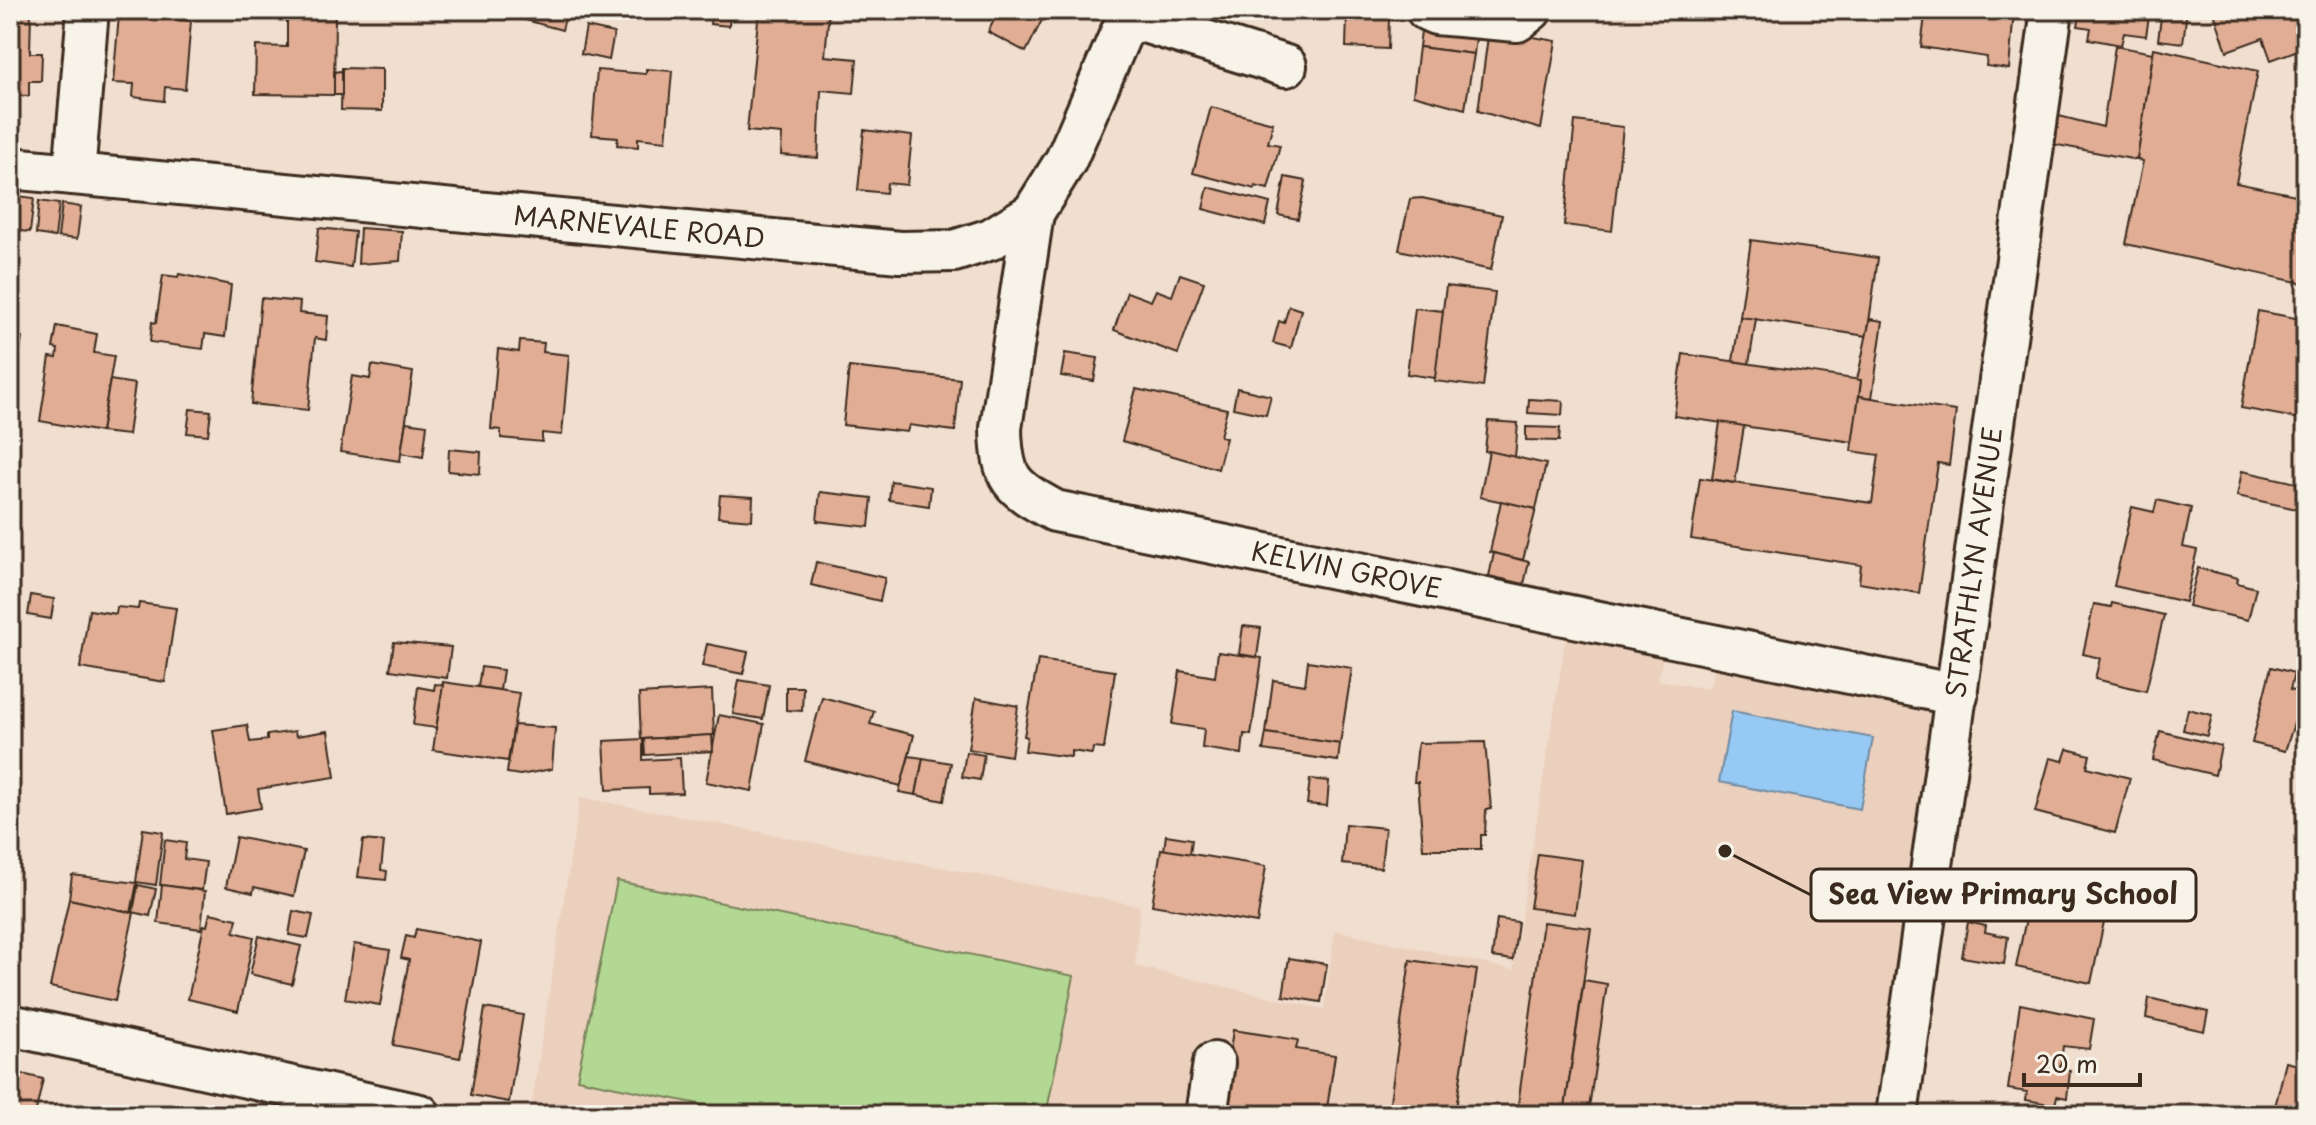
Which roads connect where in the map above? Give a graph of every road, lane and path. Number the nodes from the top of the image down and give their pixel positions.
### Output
1 (66, 10) edge
2 (88, 10) edge
3 (1427, 10) edge
4 (1531, 10) edge
5 (2052, 10) edge
6 (1129, 14) edge
7 (1286, 66) dead end
8 (44, 171) edge
9 (1033, 213) junction
10 (1957, 695) junction
11 (10, 1025) edge
12 (1214, 1063) dead end
13 (420, 1115) edge
14 (1206, 1115) edge
15 (1897, 1115) edge

1 - 8 street
2 - 8 street
3 - 4 street
5 - 10 street, STRATHLYN AVENUE
6 - 7 street
6 - 9 street, MARNEVALE ROAD
8 - 9 street, MARNEVALE ROAD
9 - 10 street, KELVIN GROVE
10 - 15 street, STRATHLYN AVENUE
11 - 13 street
12 - 14 street

